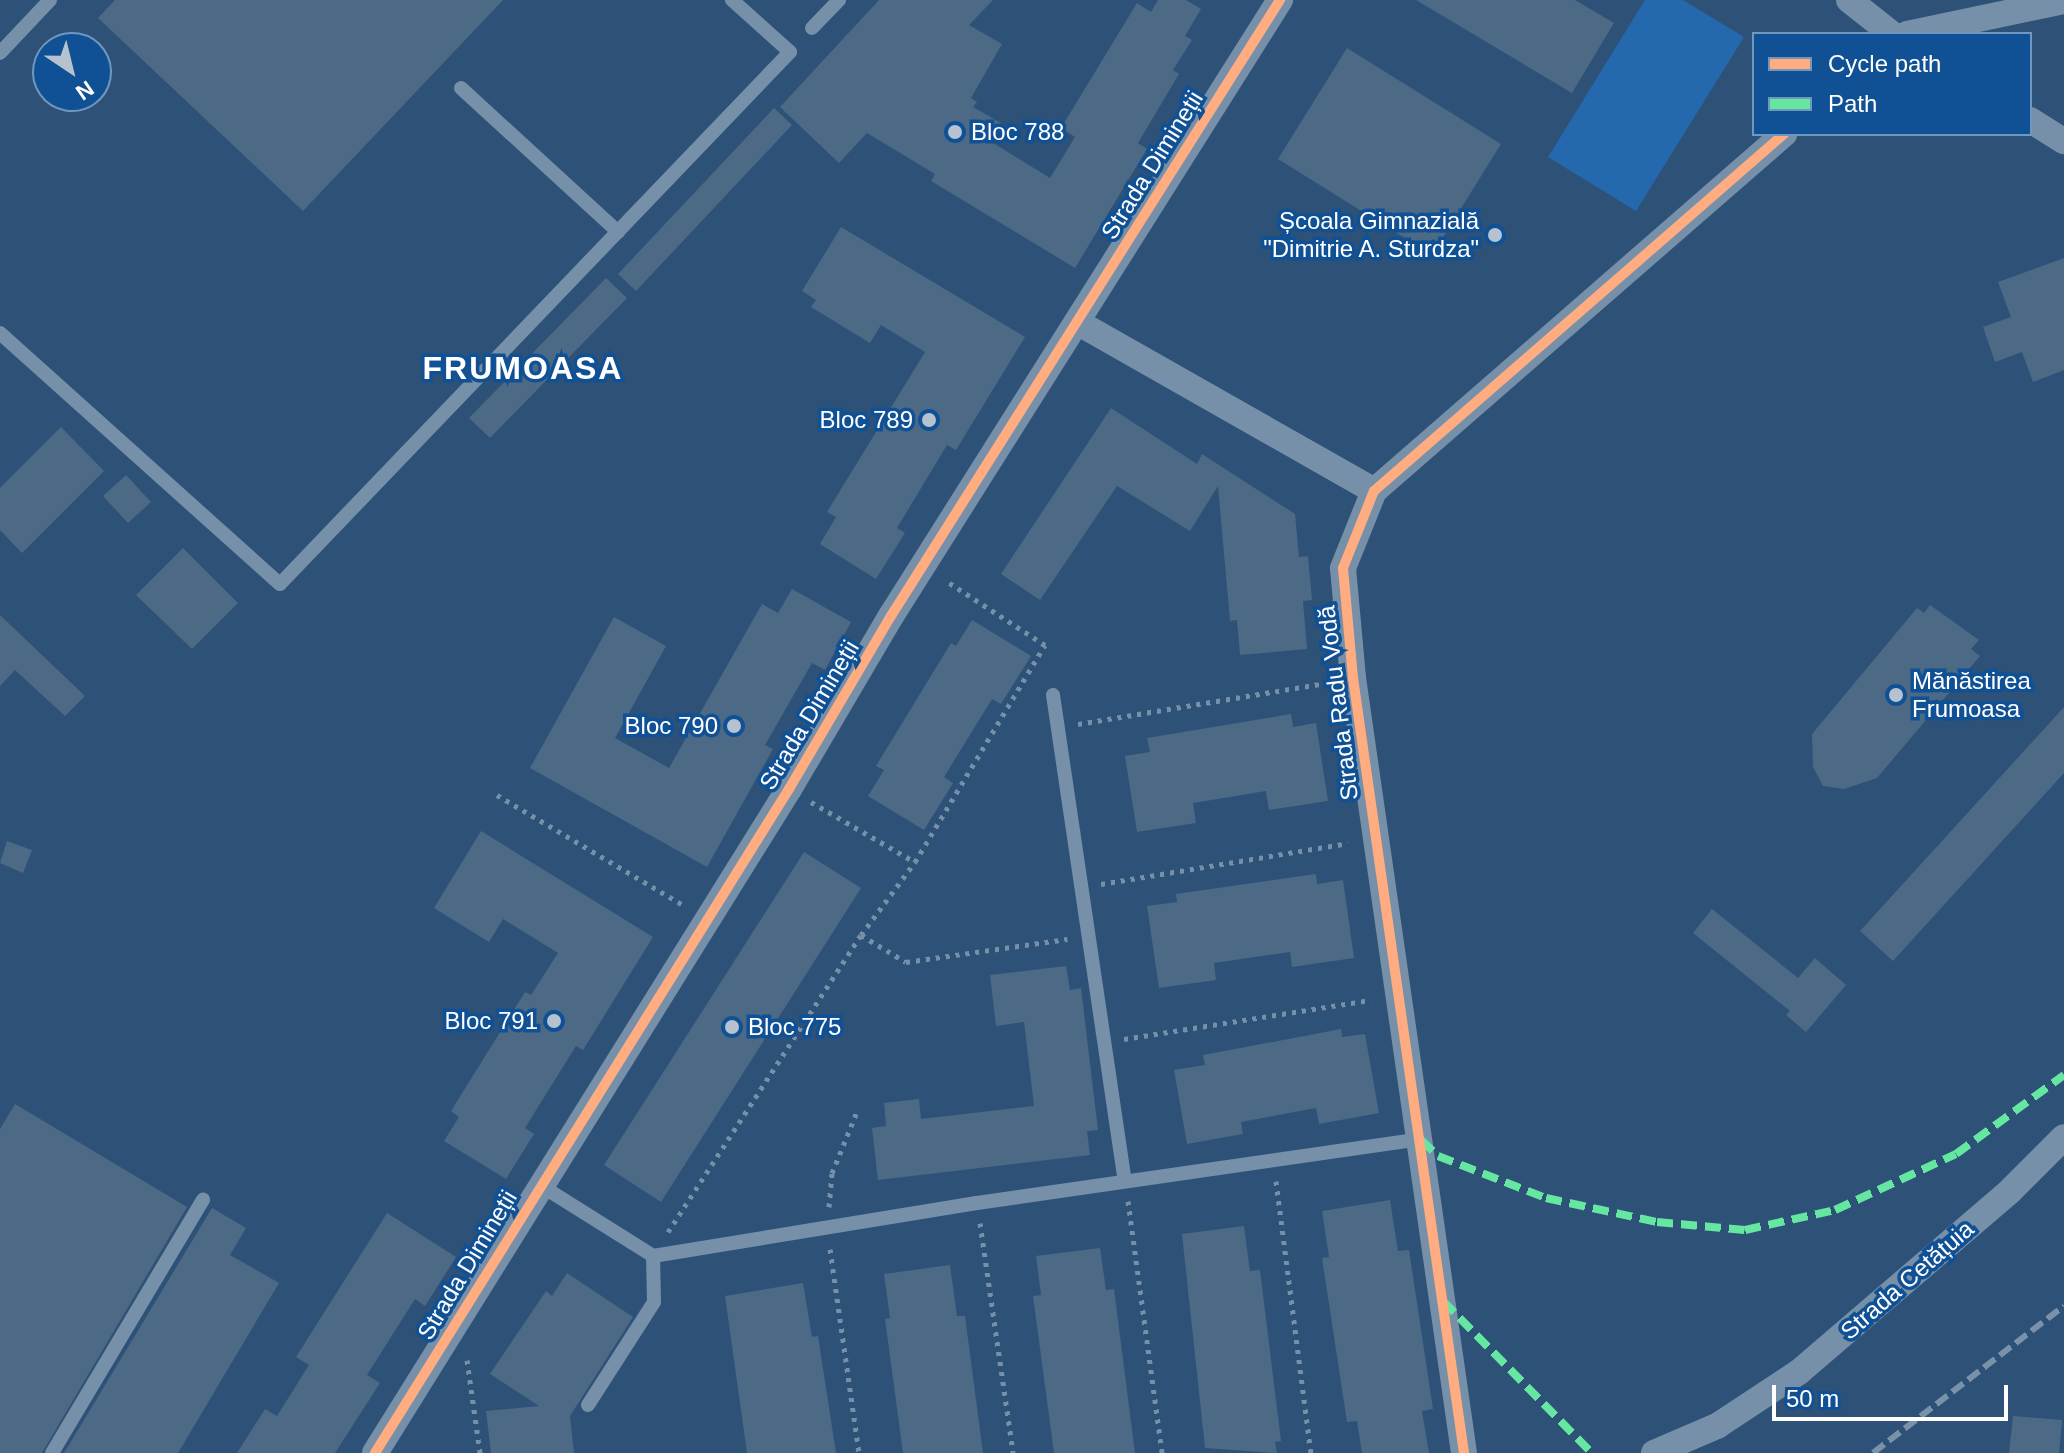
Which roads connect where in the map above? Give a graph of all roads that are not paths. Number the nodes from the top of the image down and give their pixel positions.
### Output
1 (50, 0) edge
2 (732, 0) edge
3 (839, 0) edge
4 (1280, 0) edge
5 (1849, 0) edge
6 (2064, 1) edge
7 (812, 28) dead end
8 (1889, 32) edge
9 (1917, 32) edge
10 (0, 53) edge
11 (461, 88) dead end
12 (2032, 121) edge
13 (1782, 136) edge
14 (2064, 141) edge
15 (618, 232) junction
16 (1077, 322) junction
17 (0, 333) edge
18 (1374, 491) junction
19 (1053, 695) dead end
20 (2064, 1137) edge
21 (1420, 1139) junction
22 (1125, 1180) junction
23 (540, 1185) junction
24 (203, 1200) dead end
25 (653, 1256) junction
26 (588, 1405) dead end
27 (52, 1453) edge
28 (375, 1453) edge
29 (1464, 1453) edge
30 (1654, 1453) edge

1 - 10 lane
2 - 15 lane
3 - 7 lane
4 - 16 street, Strada Dimineții
5 - 8 street
6 - 9 street
11 - 15 lane
12 - 14 street
13 - 18 street, Strada Radu Vodă
15 - 17 lane
16 - 18 street
16 - 23 street, Strada Dimineții
18 - 21 street, Strada Radu Vodă
19 - 22 lane
20 - 30 street, Strada Cetățuia
21 - 22 lane
21 - 29 street, Strada Radu Vodă
22 - 25 lane
23 - 25 lane
23 - 28 street, Strada Dimineții
24 - 27 lane
25 - 26 lane

